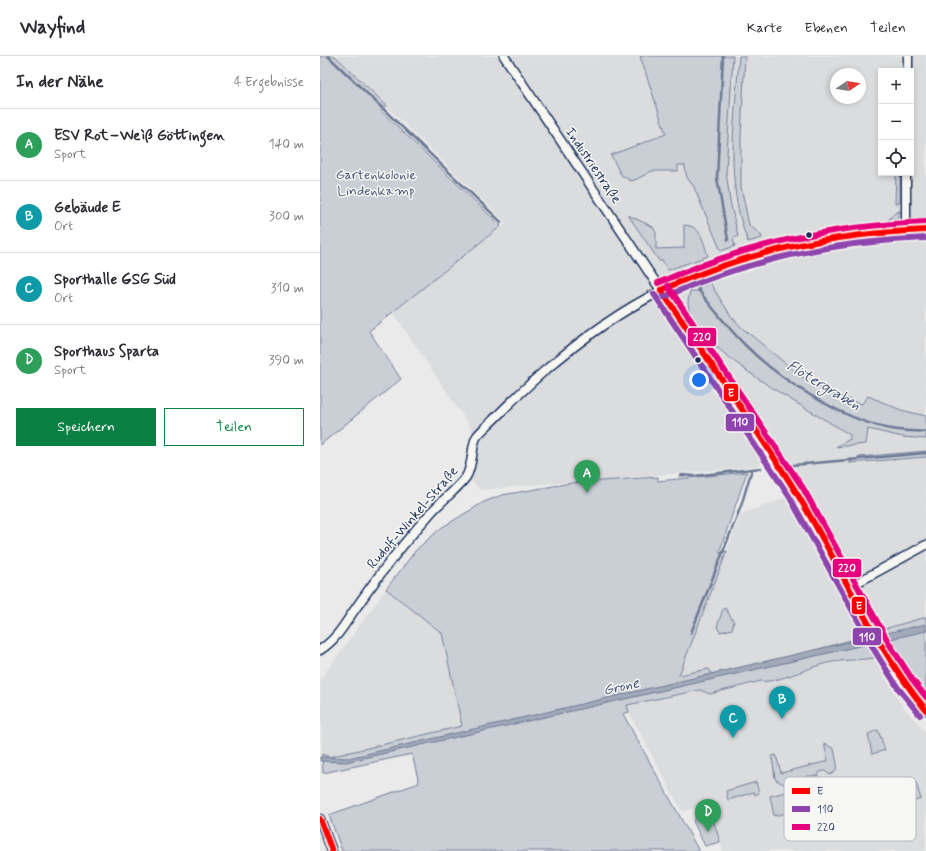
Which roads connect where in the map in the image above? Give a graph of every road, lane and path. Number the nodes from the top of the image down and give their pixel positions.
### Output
1 (504, 56) edge
2 (908, 56) edge
3 (908, 68) edge
4 (906, 176) edge
5 (926, 230) edge
6 (906, 231) junction
7 (661, 290) junction
8 (926, 545) edge
9 (848, 587) junction
10 (320, 650) edge
11 (926, 710) edge
12 (320, 819) edge
13 (332, 851) edge

1 - 7 street, Industriestraße
2 - 3 street
4 - 6 street
5 - 6 street, Rudolf-Winkel-Straße
6 - 7 street, Rudolf-Winkel-Straße
7 - 9 street, Industriestraße
7 - 10 street, Rudolf-Winkel-Straße
8 - 9 street
9 - 11 street, Industriestraße
12 - 13 street

